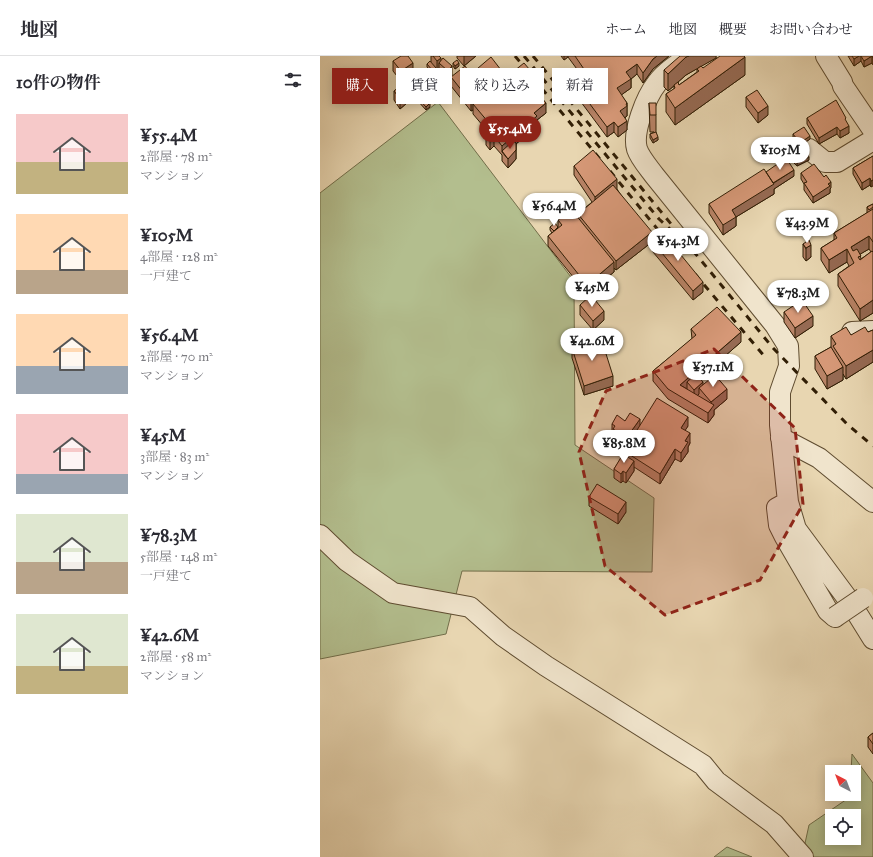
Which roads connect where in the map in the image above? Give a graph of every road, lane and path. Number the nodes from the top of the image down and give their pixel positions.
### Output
1 (690, 56) edge
2 (826, 56) edge
3 (873, 130) edge
4 (873, 140) edge
5 (810, 149) dead end
6 (873, 331) edge
7 (852, 332) dead end
8 (781, 438) junction
9 (788, 502) junction
10 (873, 502) edge
11 (320, 535) edge
12 (863, 598) dead end
13 (873, 640) edge
14 (803, 857) edge

1 - 8 street
2 - 3 street
4 - 5 street
6 - 7 street
8 - 9 street
8 - 10 street
9 - 12 street, bridge
9 - 13 street
11 - 14 street

